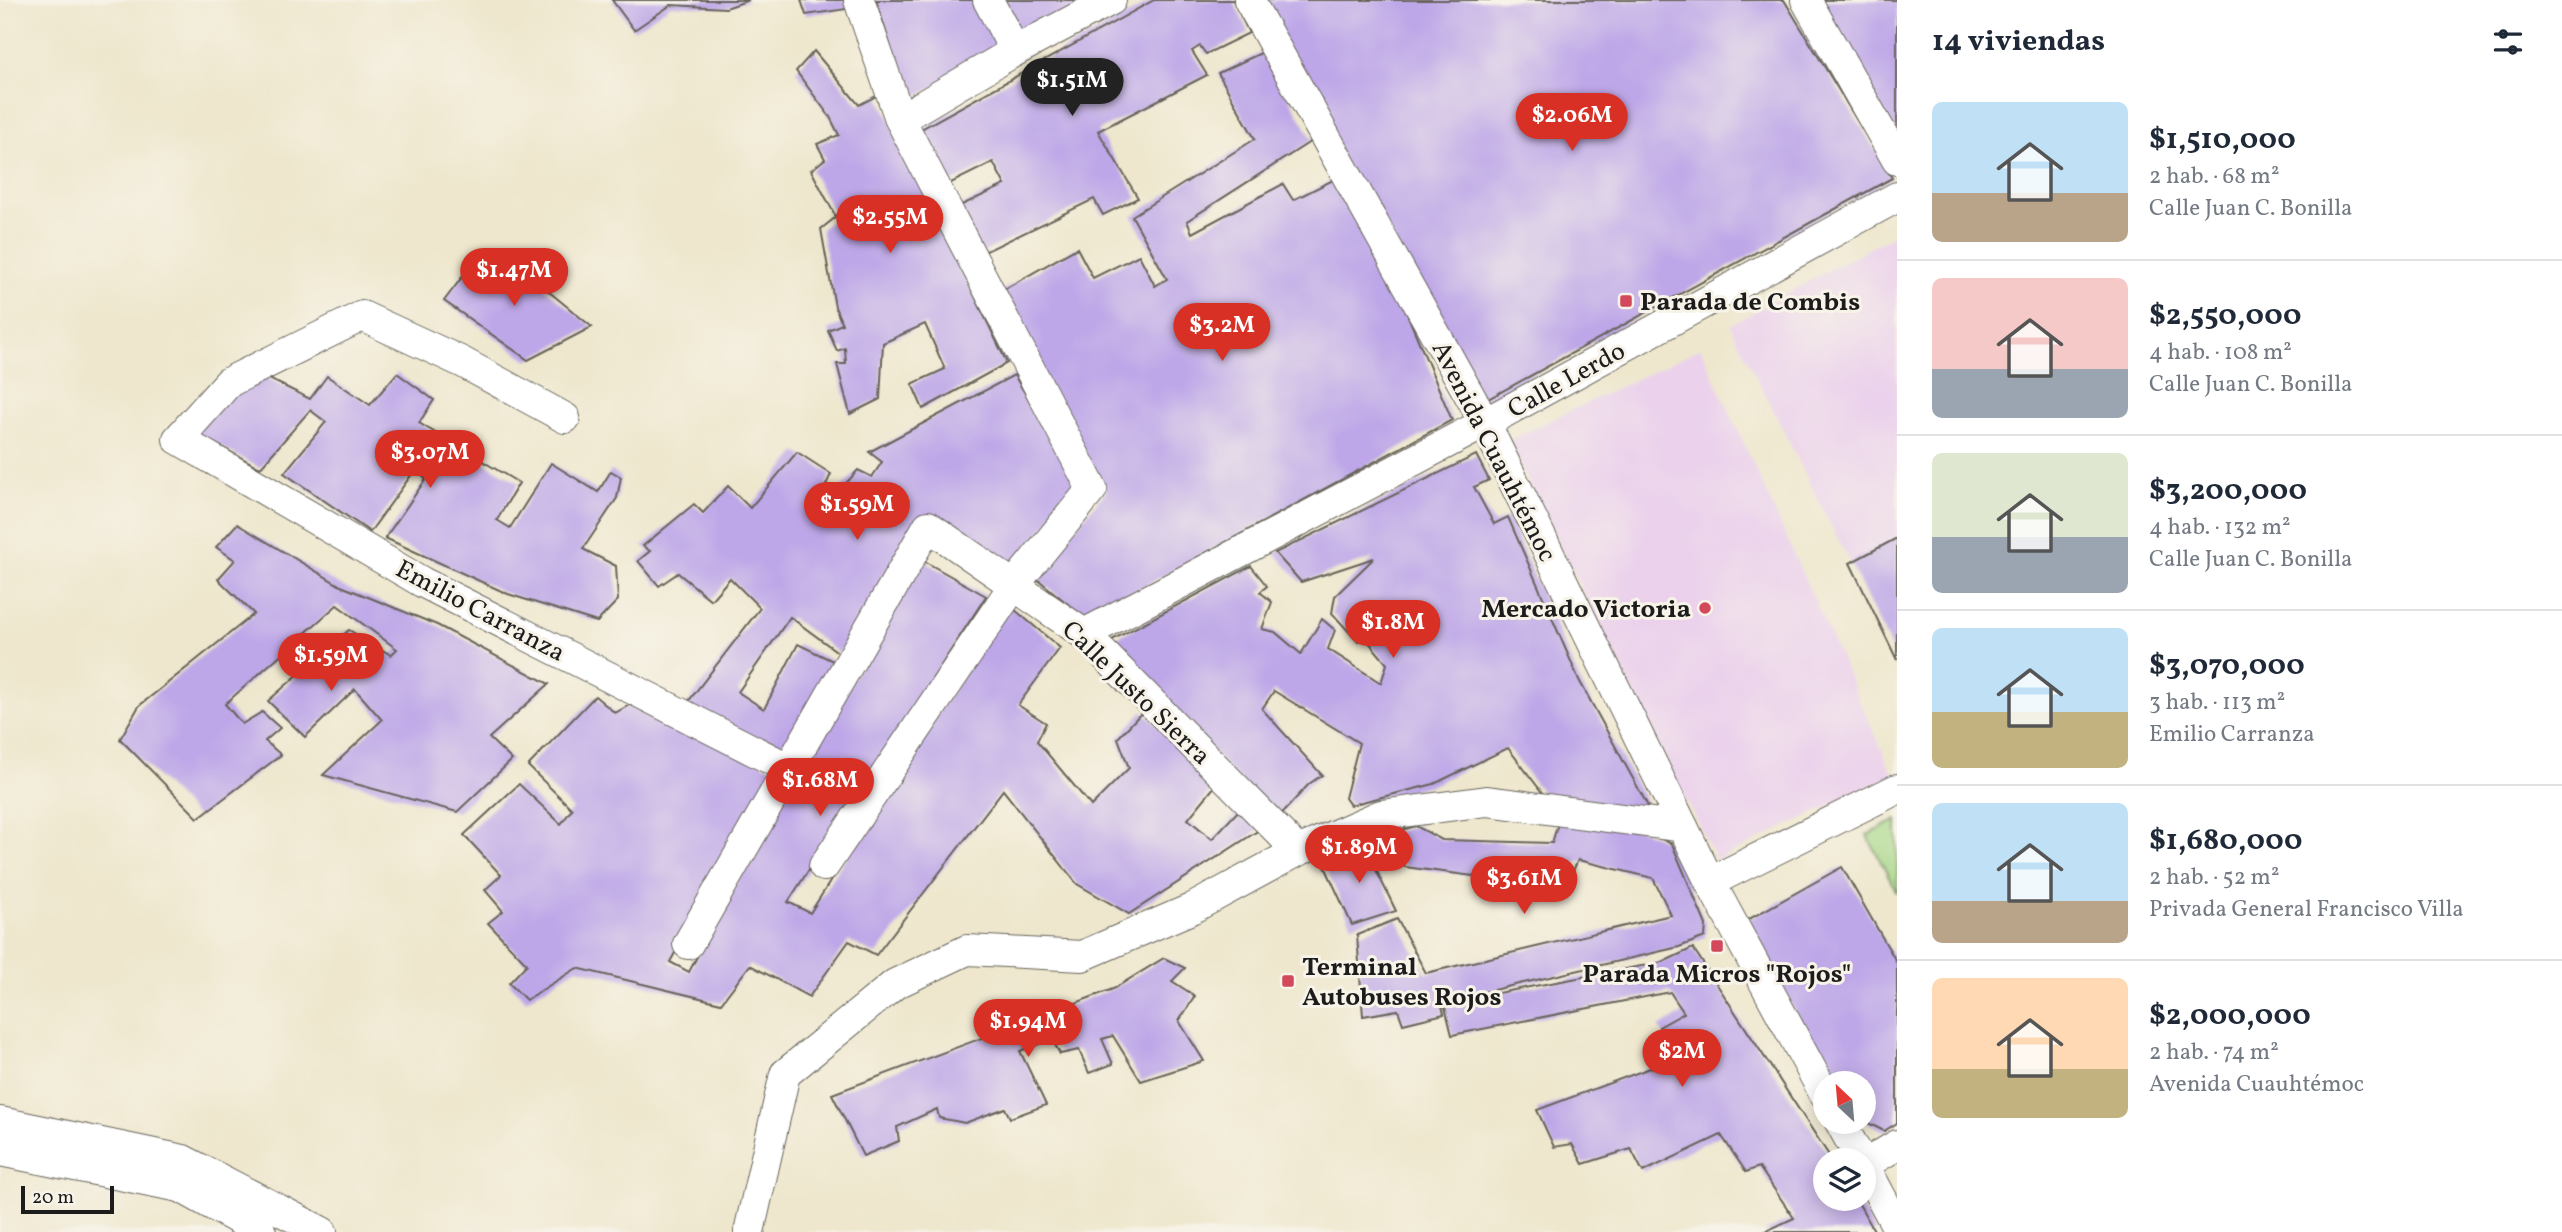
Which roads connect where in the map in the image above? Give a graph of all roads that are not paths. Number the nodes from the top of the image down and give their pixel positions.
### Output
1 (859, 0) edge
2 (988, 0) edge
3 (1111, 0) edge
4 (1249, 0) edge
5 (1806, 0) edge
6 (1015, 51) junction
7 (900, 119) junction
8 (1897, 160) edge
9 (1897, 197) edge
10 (565, 418) dead end
11 (1485, 423) junction
12 (1014, 585) junction
13 (1084, 634) junction
14 (790, 769) junction
15 (1897, 789) edge
16 (1683, 827) junction
17 (1298, 851) junction
18 (824, 866) dead end
19 (1710, 882) junction
20 (688, 944) dead end
21 (1813, 1073) edge
22 (0, 1122) edge
23 (1897, 1145) edge
24 (0, 1151) edge
25 (1876, 1158) edge
26 (1876, 1188) edge
27 (1897, 1227) edge
28 (261, 1232) edge
29 (322, 1232) edge
30 (749, 1232) edge

1 - 7 street
2 - 6 street
3 - 6 street
4 - 11 street, Avenida Cuauhtémoc
5 - 8 street
6 - 7 street
7 - 12 street
9 - 11 street, Calle Lerdo
10 - 14 street, Emilio Carranza
11 - 13 street, Calle Lerdo
11 - 16 street, Avenida Cuauhtémoc
12 - 13 street, Calle Justo Sierra
12 - 14 street, Calle Justo Sierra
12 - 18 street
13 - 17 street, Calle Justo Sierra
14 - 20 street
15 - 19 street
16 - 17 street
16 - 19 street, Avenida Cuauhtémoc
17 - 30 street
19 - 21 street, Avenida Cuauhtémoc
22 - 29 street
23 - 25 street
24 - 28 street
26 - 27 street

